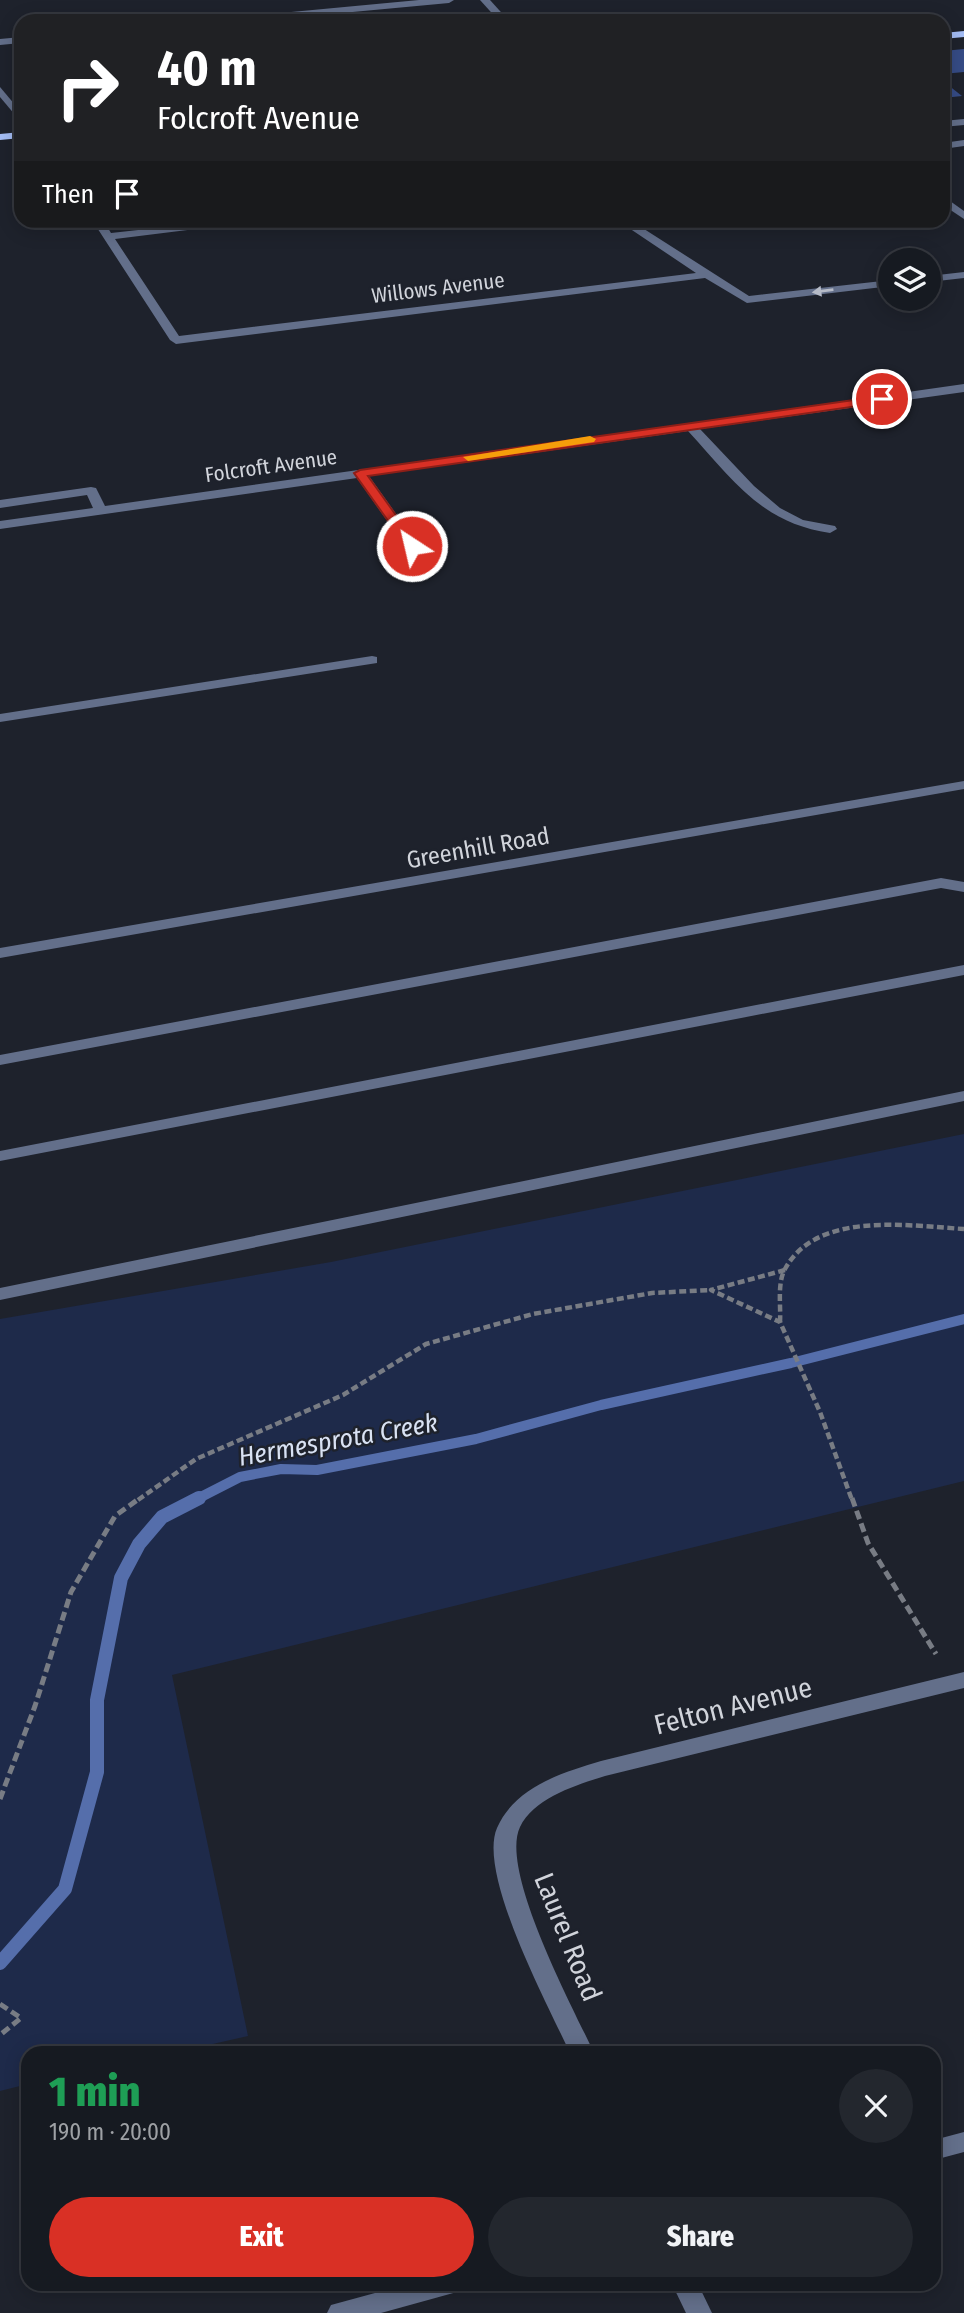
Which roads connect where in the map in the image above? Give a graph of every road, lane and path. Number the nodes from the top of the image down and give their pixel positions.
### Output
1 (449, 0) edge
2 (485, 0) edge
3 (325, 12) joint
4 (303, 14) edge
5 (497, 14) edge
6 (0, 90) edge
7 (14, 111) edge
8 (950, 205) edge
9 (964, 216) edge
10 (102, 228) edge
11 (191, 228) edge
12 (634, 228) edge
13 (108, 237) junction
14 (704, 275) junction
15 (964, 275) edge
16 (941, 278) edge
17 (878, 285) edge
18 (964, 388) edge
19 (689, 425) junction
20 (360, 473) junction
21 (0, 504) edge
22 (101, 510) junction
23 (0, 524) edge
24 (830, 529) dead end
25 (412, 546) dead end
26 (373, 660) dead end
27 (0, 718) edge
28 (964, 786) edge
29 (964, 887) edge
30 (0, 953) edge
31 (964, 970) edge
32 (0, 1060) edge
33 (964, 1096) edge
34 (0, 1156) edge
35 (964, 1229) edge
36 (785, 1269) junction
37 (711, 1290) junction
38 (0, 1294) edge
39 (779, 1322) junction
40 (936, 1654) dead end
41 (964, 1680) edge
42 (0, 1799) edge
43 (524, 1807) joint
44 (0, 2004) edge
45 (0, 2035) edge
46 (579, 2046) edge
47 (964, 2142) edge
48 (941, 2148) edge
49 (422, 2291) edge
50 (688, 2291) edge
51 (340, 2313) edge
52 (699, 2313) edge

1 - 3 street
2 - 5 street
3 - 4 street
6 - 7 street
8 - 9 street
10 - 13 street
11 - 13 street
12 - 14 street
13 - 14 street, Willows Avenue
17 -> 14 street
15 - 16 street
18 - 19 street, Folcroft Avenue
19 - 20 street, Folcroft Avenue
19 - 24 street
20 - 22 street, Folcroft Avenue
20 - 25 street
21 - 22 street
22 - 23 street, Folcroft Avenue
26 - 27 street
28 - 30 street, Greenhill Road
29 - 32 street
31 - 34 street
33 - 38 street
35 - 36 path
36 - 37 path
36 - 39 path
37 - 39 path
37 - 42 path
39 - 40 path
41 - 43 street, Felton Avenue
43 - 46 street, Laurel Road
44 - 45 path
47 - 48 street
49 - 51 street
50 - 52 street

